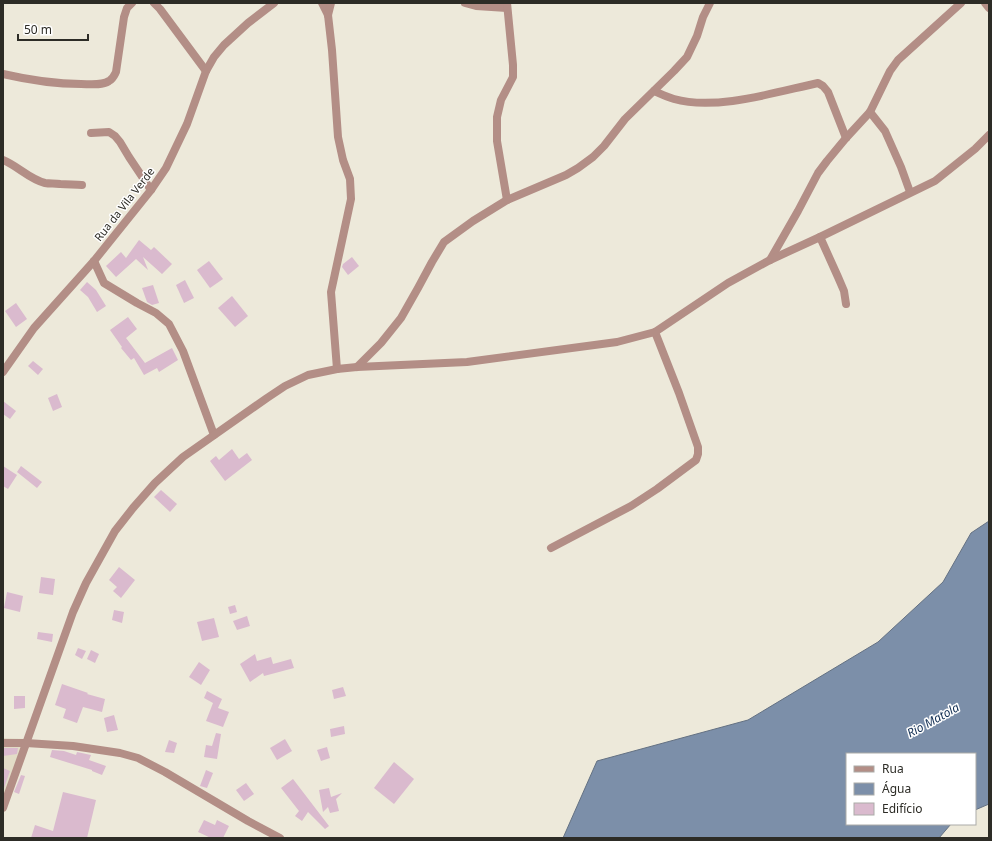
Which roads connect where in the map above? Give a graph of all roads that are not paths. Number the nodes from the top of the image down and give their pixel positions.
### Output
1 (154, 3) edge
2 (274, 3) edge
3 (322, 3) edge
4 (331, 3) edge
5 (466, 3) edge
6 (710, 3) edge
7 (961, 3) edge
8 (985, 3) edge
9 (127, 5) edge
10 (507, 5) edge
11 (989, 8) edge
12 (328, 15) junction
13 (206, 71) junction
14 (3, 74) edge
15 (654, 91) junction
16 (870, 112) junction
17 (91, 133) dead end
18 (989, 135) edge
19 (846, 138) junction
20 (3, 160) edge
21 (82, 185) dead end
22 (151, 190) junction
23 (910, 192) junction
24 (507, 200) junction
25 (820, 237) junction
26 (770, 260) junction
27 (94, 261) junction
28 (846, 304) dead end
29 (655, 332) junction
30 (356, 367) junction
31 (337, 369) junction
32 (3, 372) edge
33 (214, 435) junction
34 (551, 548) dead end
35 (26, 742) junction
36 (3, 743) edge
37 (4, 803) edge
38 (280, 838) edge

1 - 13 street
2 - 13 street, Rua da Vila Verde
3 - 12 street
4 - 12 street
5 - 10 street
6 - 15 street
7 - 16 street
8 - 11 street
9 - 14 street
10 - 24 street
12 - 31 street
13 - 22 street, Rua da Vila Verde
15 - 19 street
15 - 24 street
16 - 19 street
16 - 23 street
17 - 22 street
18 - 23 street
19 - 26 street
20 - 21 street
22 - 27 street, Rua da Vila Verde
23 - 25 street
24 - 30 street
25 - 26 street
25 - 28 street
26 - 29 street
27 - 32 street, Rua da Vila Verde
27 - 33 street
29 - 30 street
29 - 34 street
30 - 31 street
31 - 33 street
33 - 35 street
35 - 36 street
35 - 37 street
35 - 38 street

